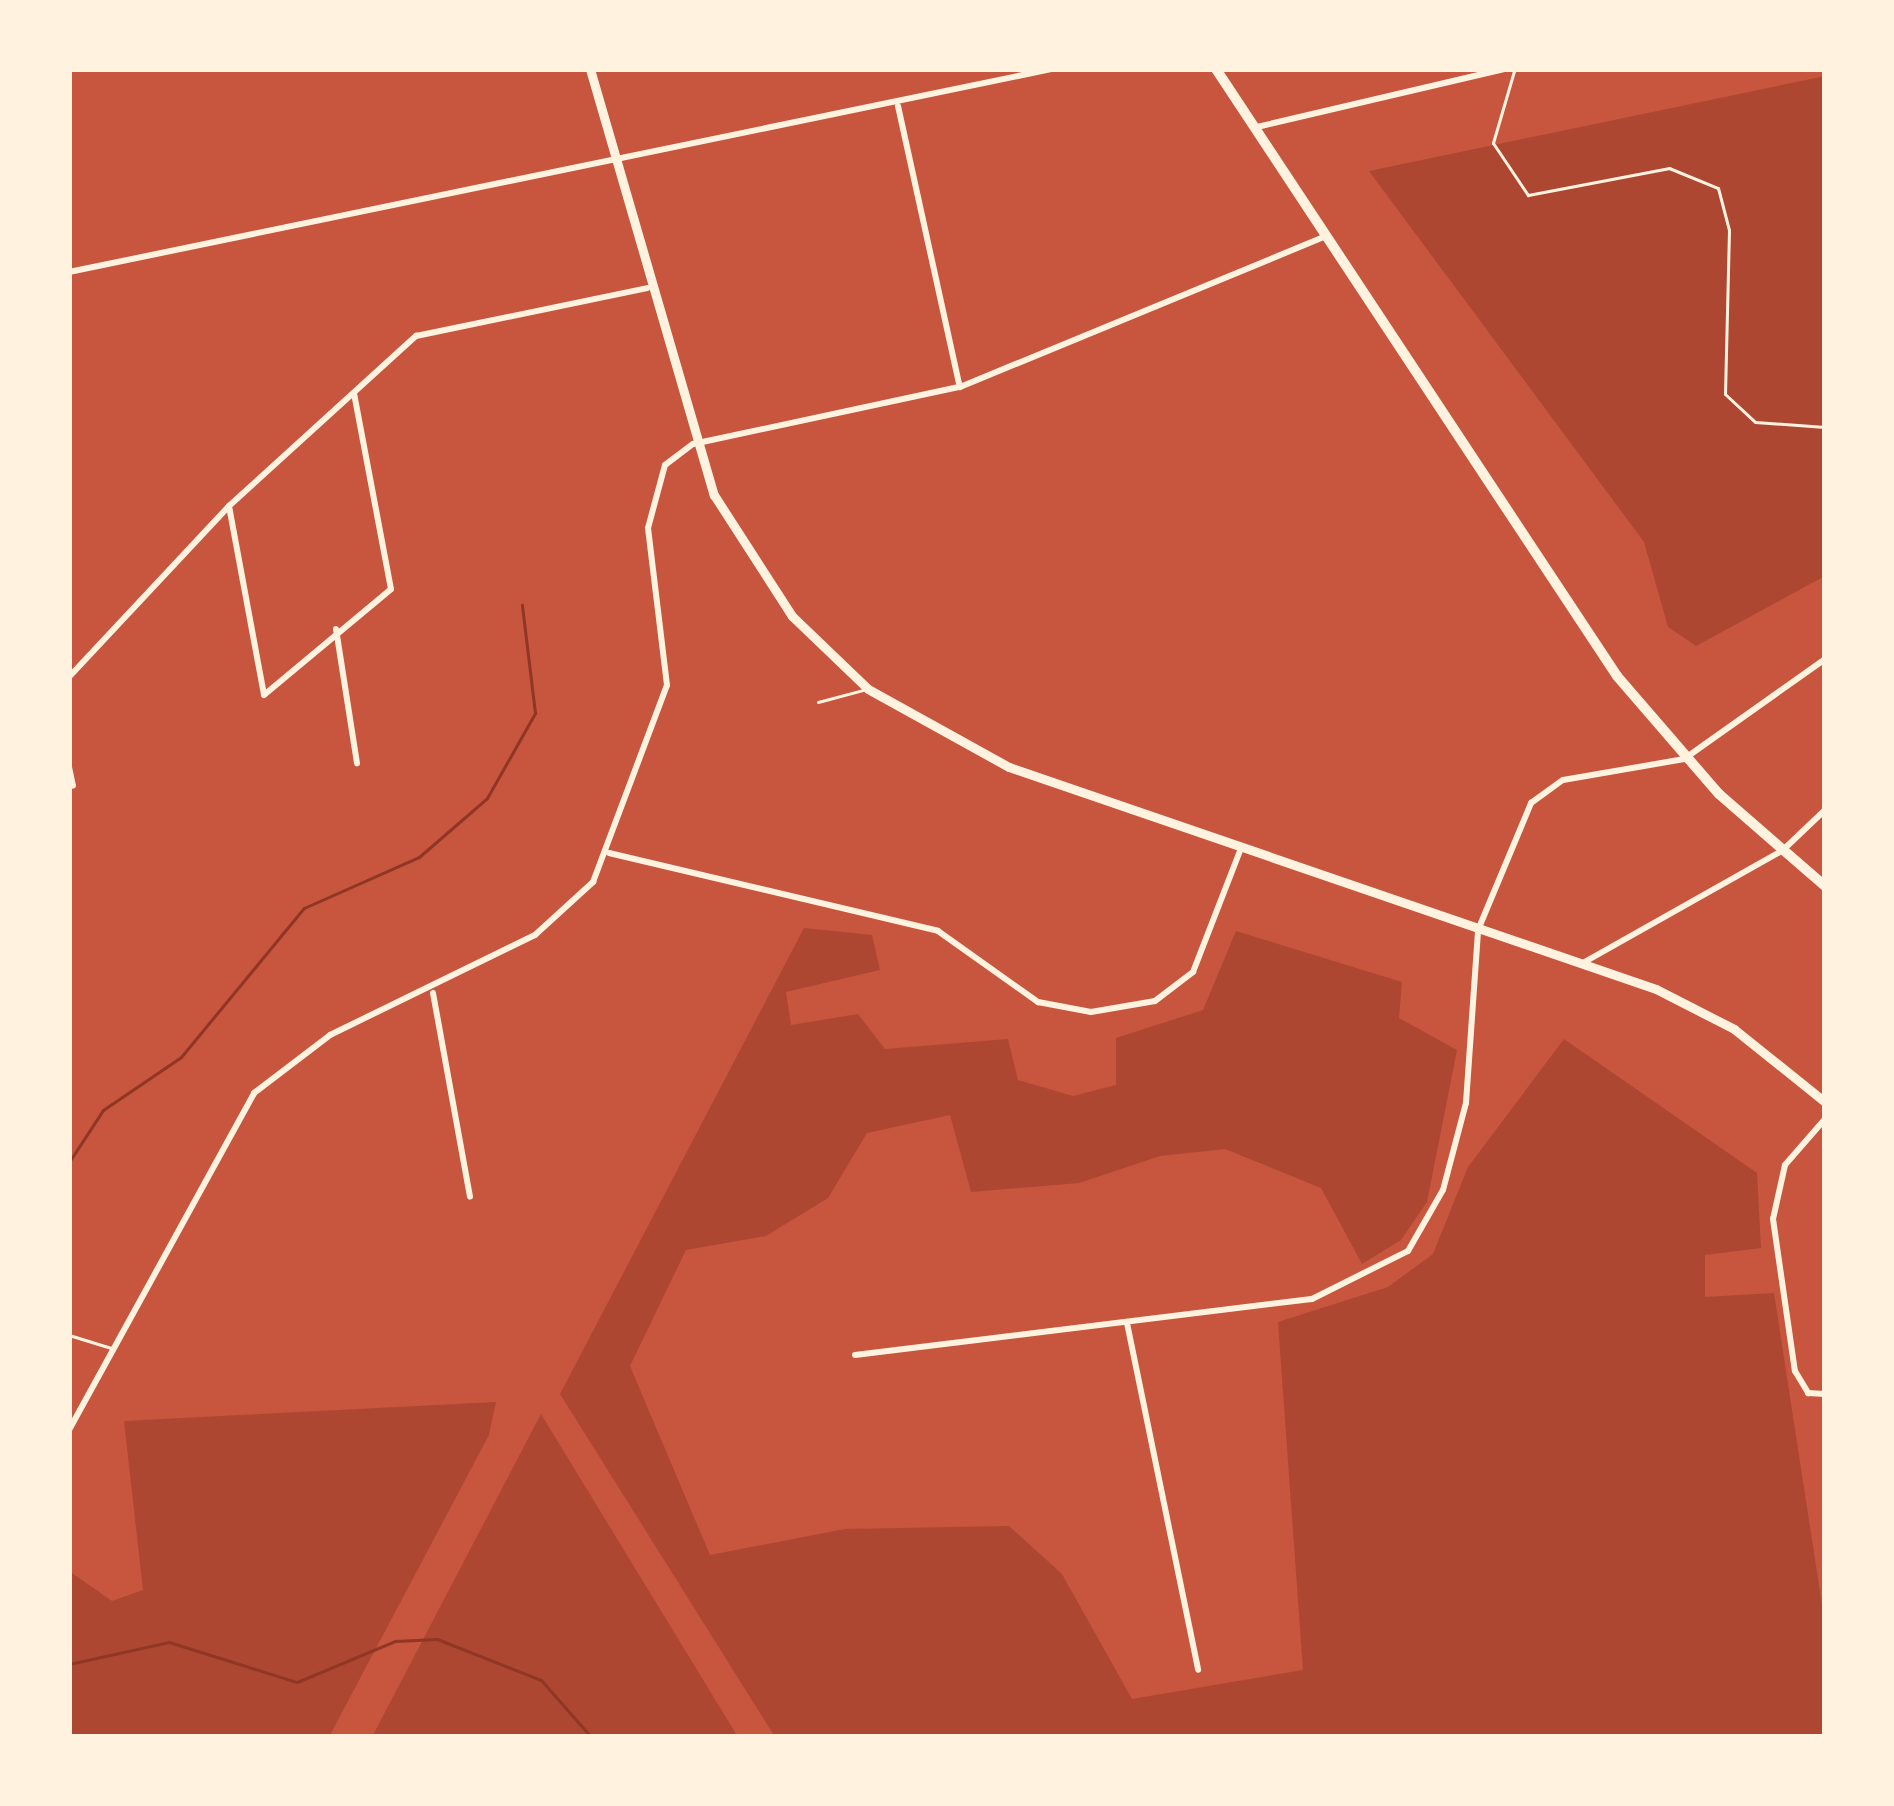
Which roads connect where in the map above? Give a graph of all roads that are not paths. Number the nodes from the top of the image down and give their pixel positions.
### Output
1 (590, 69) edge
2 (1052, 69) edge
3 (1216, 69) edge
4 (1509, 69) edge
5 (898, 106) junction
6 (1255, 127) junction
7 (614, 166) junction
8 (1326, 236) junction
9 (69, 272) edge
10 (647, 288) junction
11 (959, 387) junction
12 (354, 393) junction
13 (693, 443) junction
14 (229, 506) junction
15 (336, 629) junction
16 (1825, 659) edge
17 (69, 677) edge
18 (868, 689) junction
19 (818, 702) dead end
20 (1684, 759) junction
21 (357, 763) dead end
22 (69, 767) edge
23 (73, 786) dead end
24 (1825, 810) edge
25 (1241, 848) junction
26 (1783, 850) junction
27 (609, 853) junction
28 (1825, 886) edge
29 (1478, 929) junction
30 (1580, 965) junction
31 (433, 993) junction
32 (1825, 1102) edge
33 (1825, 1119) edge
34 (470, 1197) dead end
35 (1127, 1323) junction
36 (69, 1335) edge
37 (113, 1348) junction
38 (855, 1355) dead end
39 (1825, 1394) edge
40 (69, 1430) edge
41 (1198, 1670) dead end

1 - 7 street
2 - 5 street
3 - 6 main road
4 - 6 street
5 - 7 street
5 - 11 street
6 - 8 main road
7 - 9 street
7 - 10 street
8 - 11 street
8 - 20 main road
10 - 12 street
10 - 13 street
11 - 13 street
12 - 14 street
12 - 15 street
13 - 18 street
13 - 27 street
14 - 15 street
14 - 17 street
15 - 21 street
16 - 20 street
18 - 19 lane
18 - 25 street
20 - 26 main road
20 - 29 street
22 - 23 street
24 - 26 street
25 - 27 street
25 - 29 street
26 - 28 main road
26 - 30 street
27 - 31 street
29 - 30 street
29 - 35 street
30 - 32 street
31 - 34 street
31 - 37 street
33 - 39 street
35 - 38 street
35 - 41 street
36 - 37 lane
37 - 40 street

